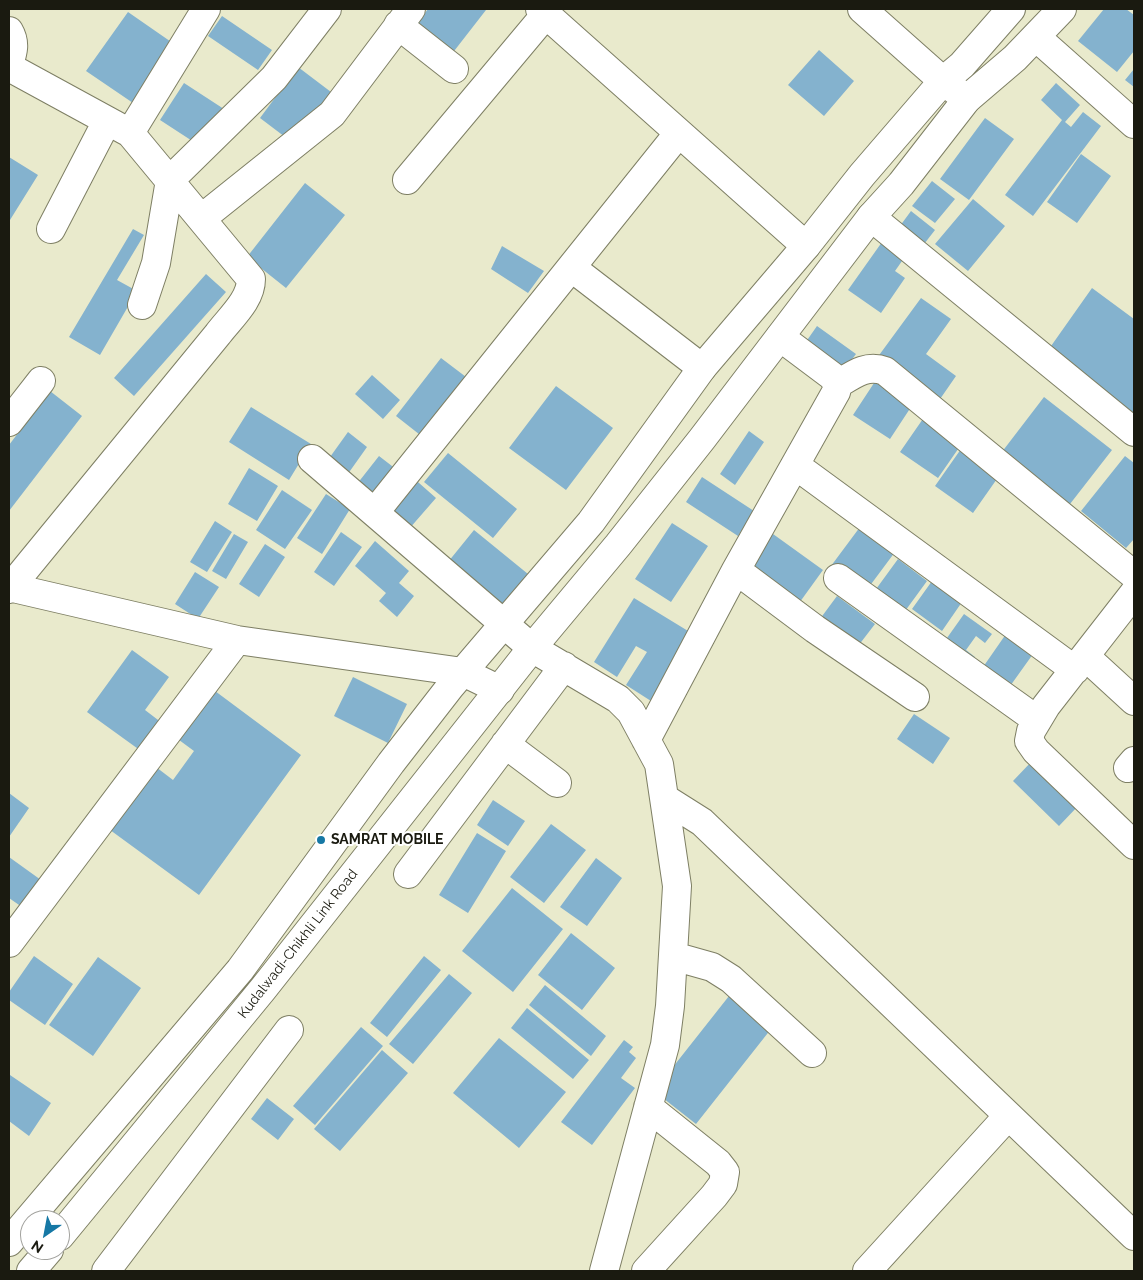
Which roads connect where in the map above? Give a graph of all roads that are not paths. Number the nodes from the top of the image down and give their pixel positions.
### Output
1 (327, 9) edge
2 (862, 9) edge
3 (1011, 9) edge
4 (1062, 9) edge
5 (543, 12) edge
6 (196, 14) edge
7 (405, 17) edge
8 (9, 31) edge
9 (1036, 37) junction
10 (9, 66) edge
11 (454, 69) dead end
12 (943, 81) junction
13 (967, 99) junction
14 (1134, 124) edge
15 (119, 127) junction
16 (678, 134) junction
17 (170, 180) junction
18 (407, 180) dead end
19 (871, 217) junction
20 (202, 218) junction
21 (51, 230) dead end
22 (806, 246) junction
23 (572, 268) junction
24 (142, 305) dead end
25 (780, 338) junction
26 (702, 368) junction
27 (41, 381) dead end
28 (838, 384) junction
29 (9, 422) edge
30 (1134, 432) edge
31 (312, 459) dead end
32 (795, 465) junction
33 (375, 512) junction
34 (736, 570) junction
35 (1134, 575) edge
36 (838, 578) dead end
37 (9, 588) edge
38 (1134, 594) edge
39 (504, 623) junction
40 (237, 640) junction
41 (532, 648) junction
42 (1080, 664) junction
43 (564, 666) junction
44 (456, 680) junction
45 (500, 690) junction
46 (915, 697) dead end
47 (1134, 701) edge
48 (1037, 720) junction
49 (646, 740) junction
50 (505, 744) junction
51 (557, 783) dead end
52 (664, 798) junction
53 (1134, 845) edge
54 (408, 874) dead end
55 (9, 943) edge
56 (673, 956) junction
57 (289, 1030) dead end
58 (812, 1053) dead end
59 (648, 1107) junction
60 (1008, 1116) junction
61 (70, 1224) edge
62 (1134, 1236) edge
63 (9, 1242) edge
64 (106, 1271) edge
65 (604, 1271) edge
66 (646, 1271) edge
67 (867, 1271) edge

1 - 17 street
2 - 12 street
3 - 12 street
4 - 9 street, Kudalwadi-Chikhli Link Road
5 - 16 street
5 - 18 street
6 - 15 street
7 - 11 street
7 - 20 street
8 - 10 street
9 - 13 street, Kudalwadi-Chikhli Link Road
9 - 14 street
10 - 15 street
12 - 13 street
12 - 22 street
13 - 19 street, Kudalwadi-Chikhli Link Road
15 - 17 street
15 - 21 street
16 - 22 street
16 - 23 street
17 - 20 street
17 - 24 street
19 - 25 street, Kudalwadi-Chikhli Link Road
19 - 30 street
20 - 37 street
22 - 26 street
23 - 26 street
23 - 33 street
25 - 28 street
25 - 41 street, Kudalwadi-Chikhli Link Road
26 - 39 street
27 - 29 street
28 - 32 street
28 - 35 street
31 - 33 street
32 - 34 street
32 - 42 street
33 - 39 street
34 - 46 street
34 - 49 street
36 - 48 street
37 - 40 street
38 - 42 street
39 - 41 street
39 - 44 street
40 - 44 street
40 - 55 street
41 - 43 street
41 - 45 street, Kudalwadi-Chikhli Link Road
42 - 47 street
42 - 48 street
43 - 49 street
43 - 50 street
44 - 45 street
44 - 63 street
45 - 61 street, Kudalwadi-Chikhli Link Road
48 - 53 street
49 - 52 street
50 - 51 street
50 - 54 street
52 - 56 street
52 - 60 street
56 - 58 street
56 - 59 street
57 - 64 street
59 - 65 street
59 - 66 street
60 - 62 street
60 - 67 street

